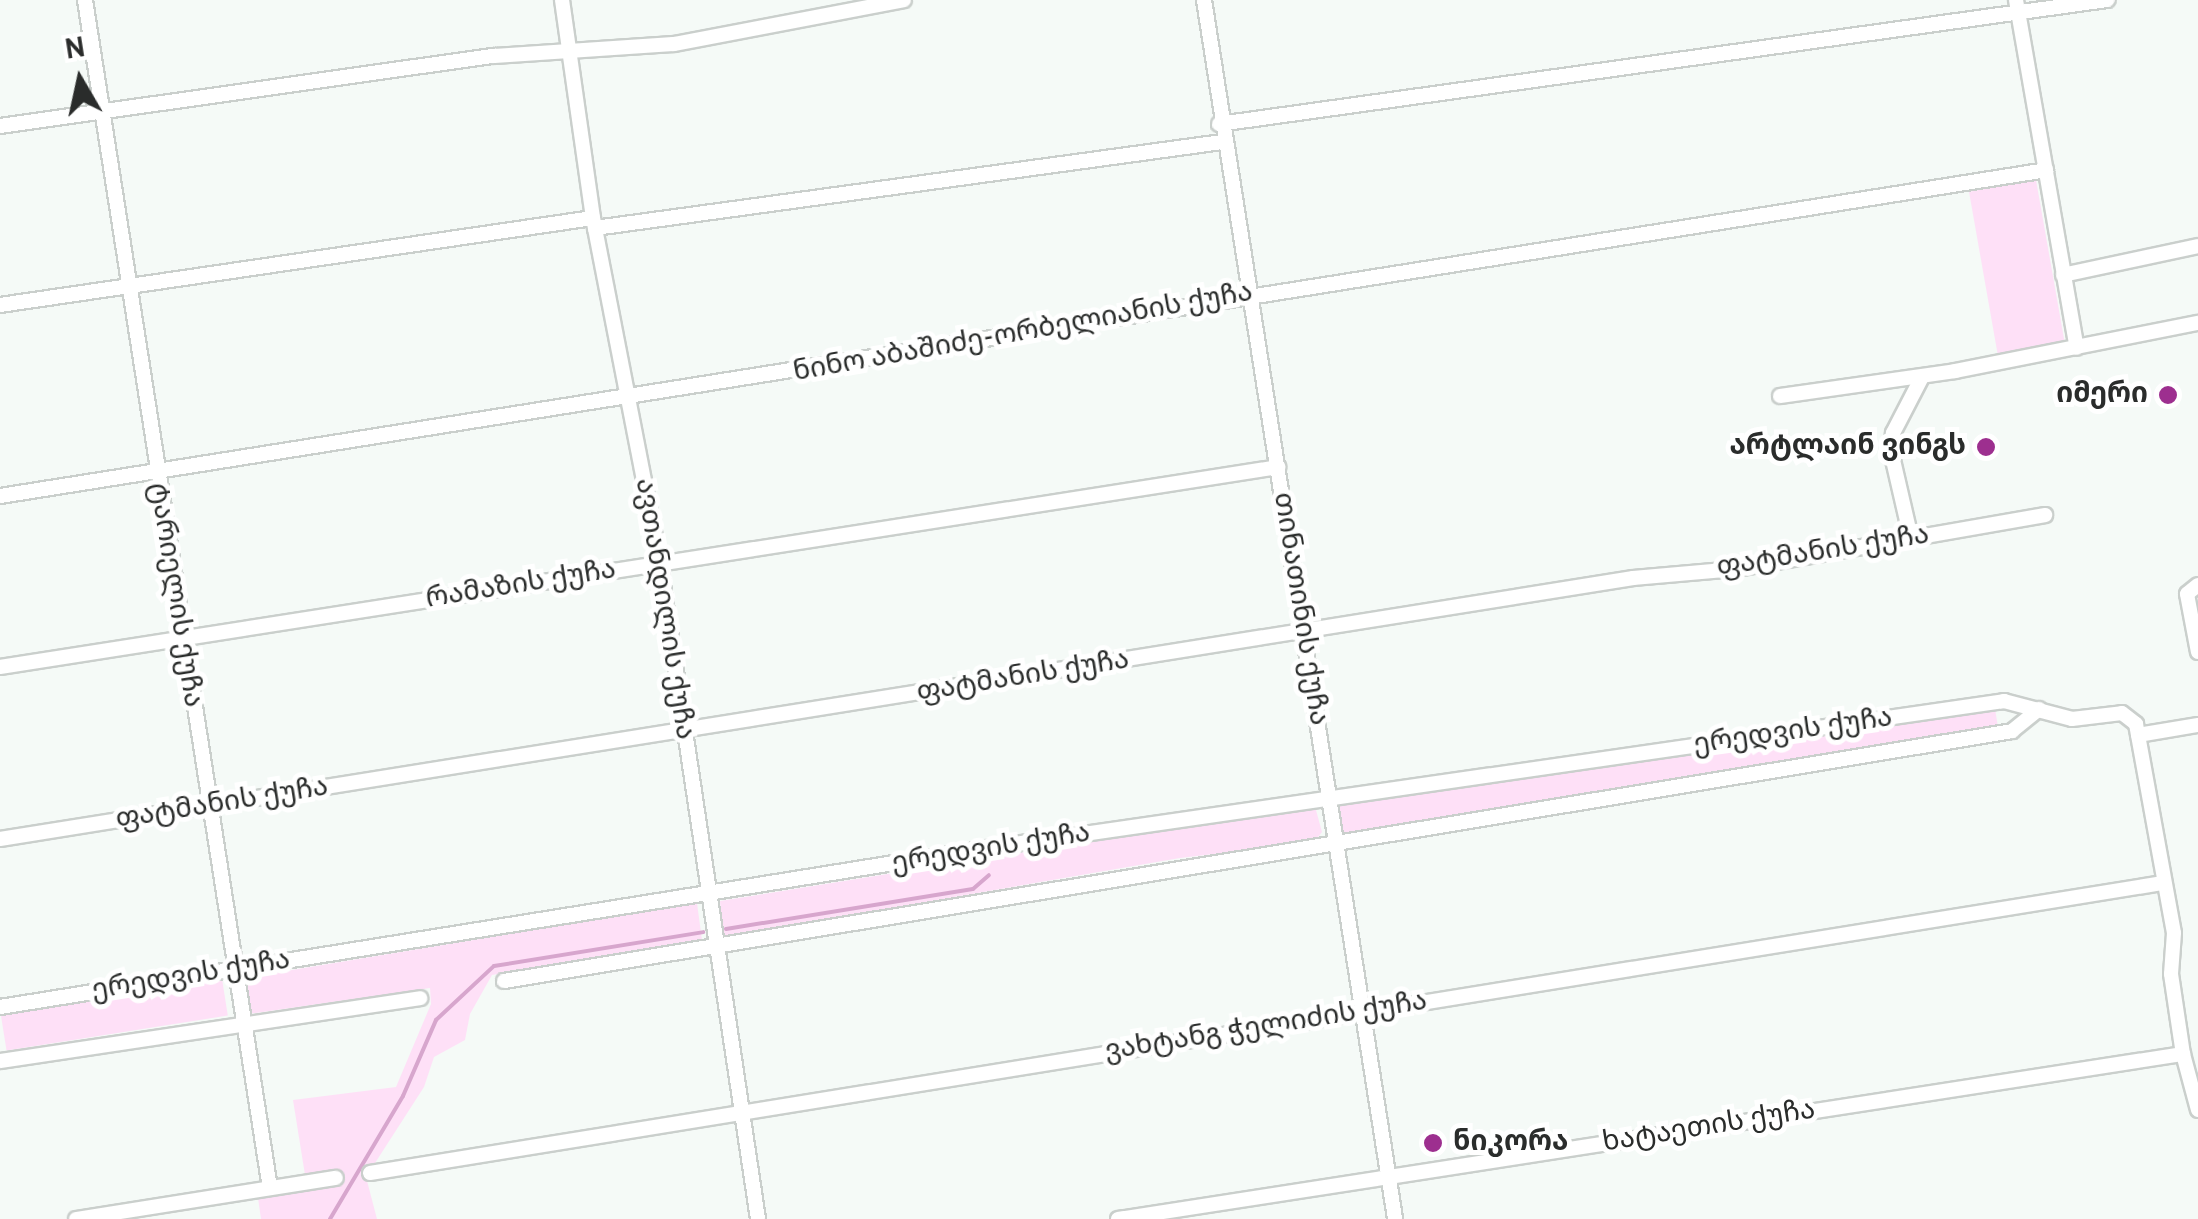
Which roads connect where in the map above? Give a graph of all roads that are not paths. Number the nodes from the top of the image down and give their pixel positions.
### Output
1 (85, 0) edge
2 (562, 0) edge
3 (904, 0) edge
4 (1204, 0) edge
5 (2107, 0) edge
6 (2017, 5) edge
7 (568, 48) junction
8 (102, 110) junction
9 (1219, 124) junction
10 (0, 126) edge
11 (1222, 142) junction
12 (2046, 170) junction
13 (594, 223) junction
14 (2198, 246) edge
15 (2063, 275) junction
16 (130, 286) junction
17 (1246, 294) junction
18 (0, 305) edge
19 (2198, 323) edge
20 (2078, 348) junction
21 (1922, 377) junction
22 (1780, 396) dead end
23 (627, 397) junction
24 (1278, 467) junction
25 (154, 471) junction
26 (0, 496) edge
27 (2044, 514) dead end
28 (1910, 538) junction
29 (660, 564) junction
30 (2198, 586) edge
31 (1304, 630) junction
32 (185, 637) junction
33 (2196, 647) edge
34 (0, 667) edge
35 (2039, 710) junction
36 (2198, 725) edge
37 (684, 732) junction
38 (2138, 736) junction
39 (1330, 799) junction
40 (208, 806) junction
41 (0, 839) edge
42 (1337, 847) junction
43 (2162, 883) junction
44 (710, 895) junction
45 (716, 944) junction
46 (236, 968) junction
47 (504, 981) dead end
48 (420, 998) dead end
49 (0, 1007) edge
50 (1362, 1012) junction
51 (244, 1021) junction
52 (2183, 1054) junction
53 (0, 1061) edge
54 (742, 1110) junction
55 (2198, 1110) edge
56 (370, 1173) dead end
57 (1388, 1176) junction
58 (336, 1178) dead end
59 (270, 1188) junction
60 (130, 1215) edge
61 (76, 1219) edge
62 (758, 1219) edge
63 (1118, 1219) edge
64 (1394, 1219) edge

1 - 8 street, ტარიელის ქუჩა
2 - 7 street, ავთანდილის ქუჩა
3 - 7 street
4 - 9 street, თინათინის ქუჩა
5 - 6 street
6 - 9 street
6 - 12 street
7 - 8 street
7 - 13 street, ავთანდილის ქუჩა
8 - 10 street
8 - 16 street, ტარიელის ქუჩა
9 - 11 street, თინათინის ქუჩა
11 - 13 street
11 - 17 street, თინათინის ქუჩა
12 - 15 street
12 - 17 street, ნინო აბაშიძე-ორბელიანის ქუჩა
13 - 16 street
13 - 23 street, ავთანდილის ქუჩა
14 - 15 street
15 - 20 street
16 - 18 street
16 - 25 street, ტარიელის ქუჩა
17 - 23 street, ნინო აბაშიძე-ორბელიანის ქუჩა
17 - 24 street, თინათინის ქუჩა
19 - 20 street
20 - 21 street
21 - 22 street
21 - 28 street
23 - 25 street, ნინო აბაშიძე-ორბელიანის ქუჩა
23 - 29 street, ავთანდილის ქუჩა
24 - 29 street, რამაზის ქუჩა
24 - 31 street, თინათინის ქუჩა
25 - 26 street, ნინო აბაშიძე-ორბელიანის ქუჩა
25 - 32 street, ტარიელის ქუჩა
27 - 28 street, ფატმანის ქუჩა
28 - 31 street, ფატმანის ქუჩა
29 - 32 street, რამაზის ქუჩა
29 - 37 street, ავთანდილის ქუჩა
30 - 33 street
31 - 37 street, ფატმანის ქუჩა
31 - 39 street, თინათინის ქუჩა
32 - 34 street, რამაზის ქუჩა
32 - 40 street, ტარიელის ქუჩა
35 - 38 street
35 - 39 street, ერედვის ქუჩა
35 - 42 street, ერედვის ქუჩა
36 - 38 street
37 - 40 street, ფატმანის ქუჩა
37 - 44 street, ავთანდილის ქუჩა
38 - 43 street
39 - 42 street, თინათინის ქუჩა
39 - 44 street, ერედვის ქუჩა
40 - 41 street, ფატმანის ქუჩა
40 - 46 street, ტარიელის ქუჩა
42 - 45 street, ერედვის ქუჩა
42 - 50 street, თინათინის ქუჩა
43 - 50 street, ვახტანგ ჭელიძის ქუჩა
43 - 52 street
44 - 45 street, ავთანდილის ქუჩა
44 - 46 street, ერედვის ქუჩა
45 - 47 street, ერედვის ქუჩა
45 - 54 street, ავთანდილის ქუჩა
46 - 49 street, ერედვის ქუჩა
46 - 51 street, ტარიელის ქუჩა
48 - 51 street, ერედვის ქუჩა
50 - 54 street, ვახტანგ ჭელიძის ქუჩა
50 - 57 street, თინათინის ქუჩა
51 - 53 street, ერედვის ქუჩა
51 - 59 street, ტარიელის ქუჩა
52 - 55 street
52 - 57 street, ხატაეთის ქუჩა
54 - 56 street, ვახტანგ ჭელიძის ქუჩა
54 - 62 street, ავთანდილის ქუჩა
57 - 63 street, ხატაეთის ქუჩა
57 - 64 street, თინათინის ქუჩა
58 - 59 street
59 - 60 street
60 - 61 street

